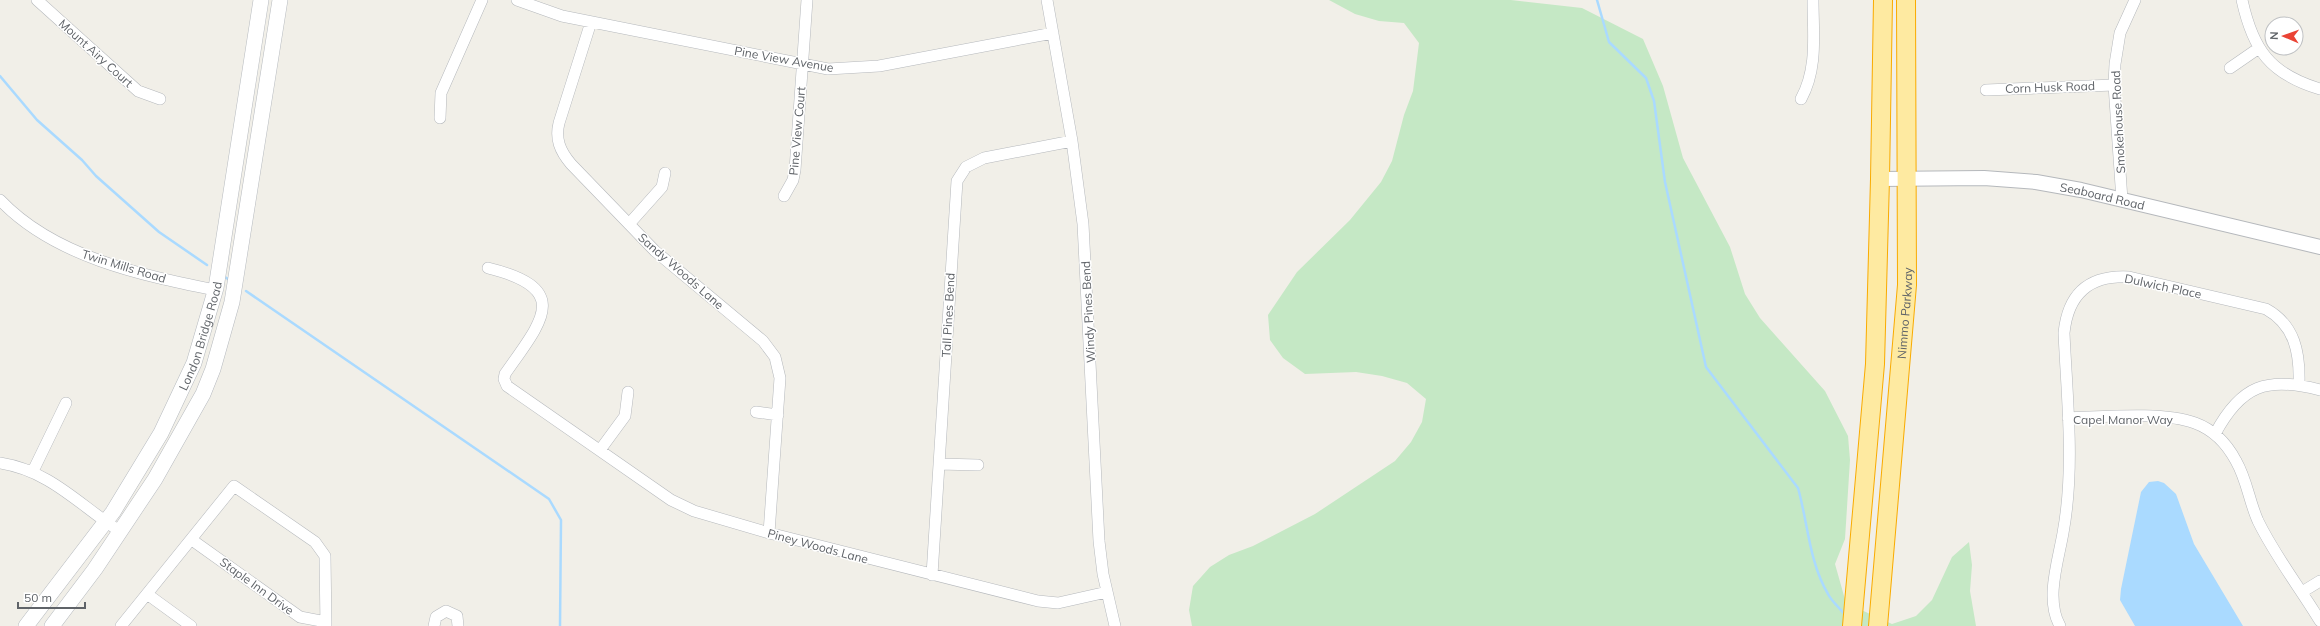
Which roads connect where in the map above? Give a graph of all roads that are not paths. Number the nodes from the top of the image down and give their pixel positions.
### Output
1 (37, 0) edge
2 (261, 0) edge
3 (280, 0) edge
4 (482, 0) edge
5 (518, 0) edge
6 (806, 0) edge
7 (1047, 0) edge
8 (1813, 0) edge
9 (1882, 0) edge
10 (1906, 0) edge
11 (2135, 0) edge
12 (2242, 0) edge
13 (591, 22) junction
14 (1053, 33) junction
15 (2259, 48) junction
16 (803, 64) junction
17 (2230, 68) dead end
18 (2114, 84) junction
19 (2320, 89) edge
20 (1986, 90) dead end
21 (160, 99) dead end
22 (1801, 99) dead end
23 (440, 118) dead end
24 (1072, 140) junction
25 (665, 173) dead end
26 (1880, 179) junction
27 (1906, 179) junction
28 (784, 196) dead end
29 (0, 200) edge
30 (2122, 200) junction
31 (629, 224) junction
32 (2320, 247) edge
33 (488, 268) dead end
34 (215, 290) junction
35 (2299, 384) junction
36 (2320, 390) edge
37 (628, 392) dead end
38 (66, 403) dead end
39 (756, 412) dead end
40 (778, 415) junction
41 (2068, 418) junction
42 (2215, 434) junction
43 (600, 450) junction
44 (0, 463) edge
45 (939, 464) junction
46 (978, 466) dead end
47 (33, 471) junction
48 (106, 522) junction
49 (121, 532) junction
50 (769, 533) junction
51 (192, 540) junction
52 (932, 575) junction
53 (2320, 581) edge
54 (1107, 592) junction
55 (2302, 592) junction
56 (147, 594) junction
57 (1852, 619) edge
58 (2320, 621) edge
59 (326, 624) edge
60 (26, 626) edge
61 (52, 626) edge
62 (121, 626) edge
63 (191, 626) edge
64 (434, 626) edge
65 (458, 626) edge
66 (1115, 626) edge
67 (1878, 626) edge
68 (2060, 626) edge

1 - 21 street, Mount Airy Court
2 - 34 main road, London Bridge Road
3 - 49 main road, London Bridge Road
4 - 23 street
5 - 13 street, Pine View Avenue
6 - 16 street, Pine View Court
7 - 14 street, Windy Pines Bend
8 - 22 street
9 - 26 highway, Nimmo Parkway
10 - 27 highway, Nimmo Parkway
11 - 18 street, Smokehouse Road
12 - 15 street
13 - 16 street, Pine View Avenue
13 - 31 street, Sandy Woods Lane
14 - 16 street, Pine View Avenue
14 - 24 street, Windy Pines Bend
15 - 17 street
15 - 19 street
16 - 28 street, Pine View Court
18 - 20 street, Corn Husk Road
18 - 30 street, Smokehouse Road
24 - 45 street, Tall Pines Bend
24 - 54 street, Windy Pines Bend
25 - 31 street
26 - 27 street, Seaboard Road
26 - 57 highway, Nimmo Parkway
27 - 30 street, Seaboard Road
27 - 67 highway, Nimmo Parkway
29 - 34 street, Twin Mills Road
30 - 32 street, Seaboard Road
31 - 40 street, Sandy Woods Lane
33 - 43 street, Piney Woods Lane
34 - 48 main road, London Bridge Road
35 - 36 street
35 - 41 street, Dulwich Place
35 - 42 street
37 - 43 street
38 - 47 street
39 - 40 street
40 - 50 street, Sandy Woods Lane
41 - 42 street, Capel Manor Way
41 - 68 street, Capel Manor Way
42 - 55 street, Capel Manor Way
43 - 50 street, Piney Woods Lane
44 - 47 street
45 - 46 street
45 - 52 street, Tall Pines Bend
47 - 48 street
48 - 49 street
48 - 60 main road, London Bridge Road
49 - 61 main road, London Bridge Road
50 - 52 street, Piney Woods Lane
51 - 56 street
51 - 59 street, Staple Inn Drive
51 - 59 street
52 - 54 street, Piney Woods Lane
53 - 55 street
54 - 66 street, Windy Pines Bend
55 - 58 street, Capel Manor Way
56 - 62 street
56 - 63 street
64 - 65 street

